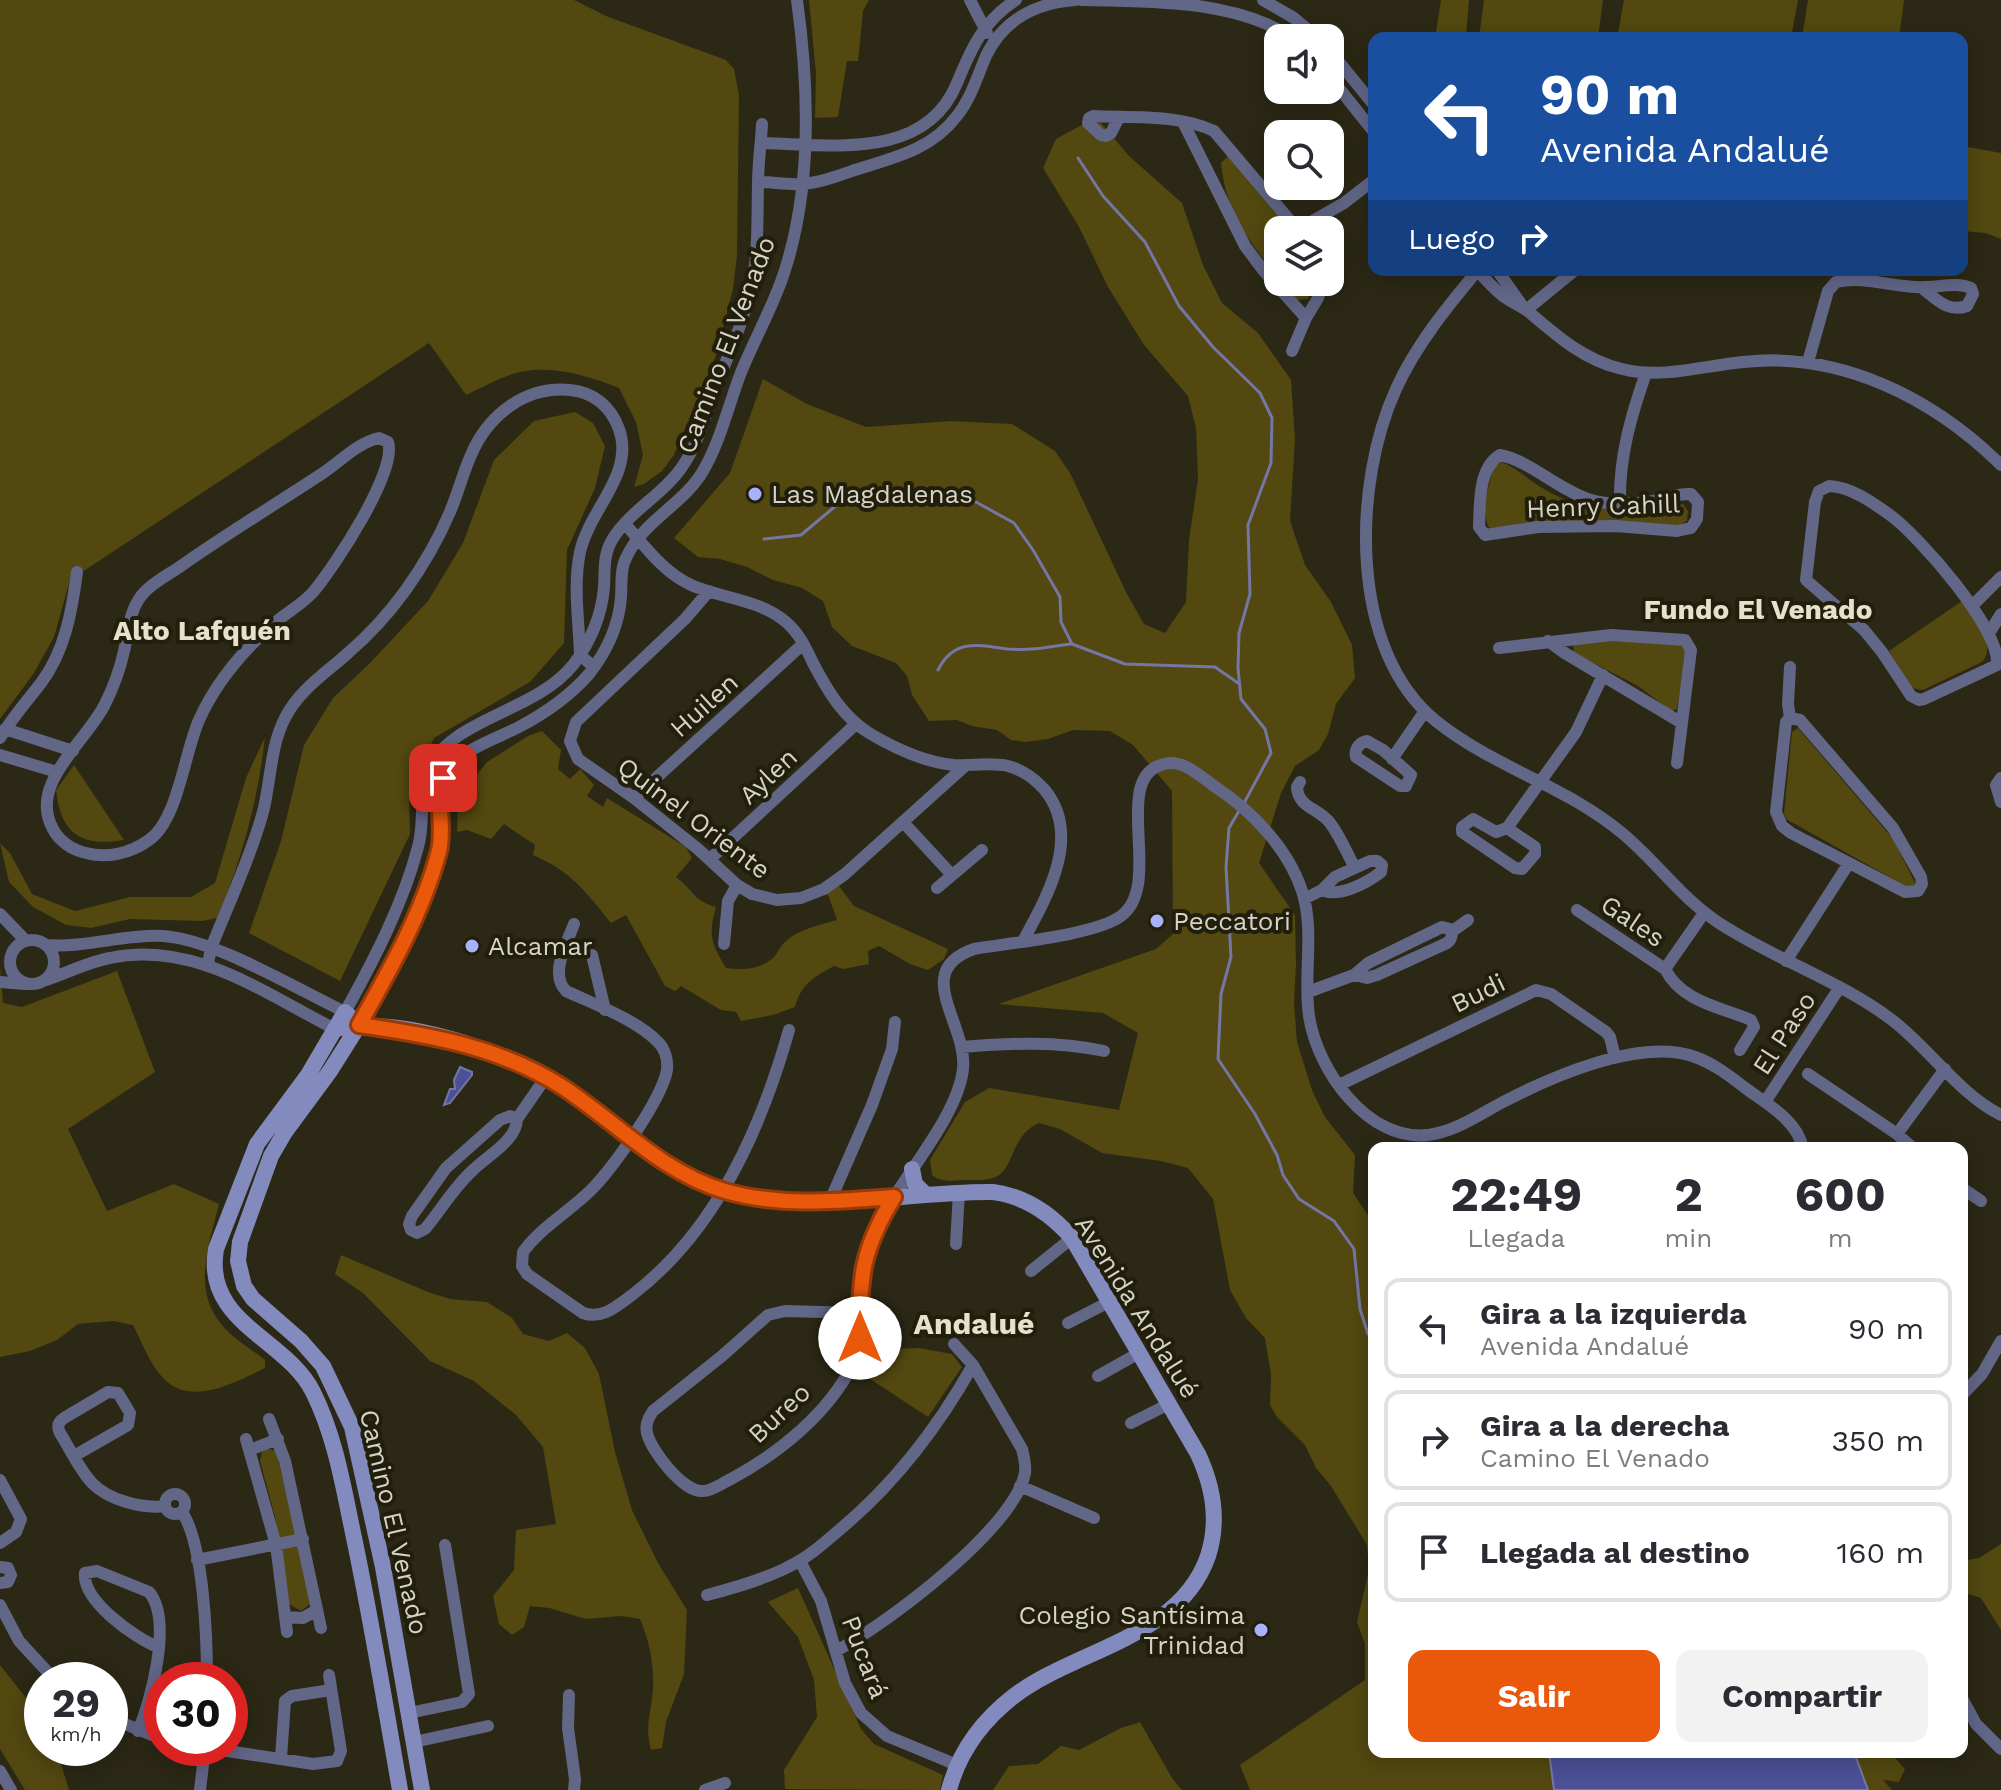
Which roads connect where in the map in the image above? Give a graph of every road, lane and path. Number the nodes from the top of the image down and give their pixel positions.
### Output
1 (797, 0) edge
2 (970, 0) edge
3 (1016, 0) edge
4 (1075, 0) edge
5 (1081, 0) edge
6 (1128, 0) edge
7 (1263, 0) edge
8 (1145, 1) edge
9 (1002, 4) edge
10 (1012, 22) junction
11 (1272, 24) edge
12 (1301, 24) edge
13 (984, 28) junction
14 (994, 42) junction
15 (1344, 68) edge
16 (1344, 94) edge
17 (1368, 98) edge
18 (1119, 117) dead end
19 (1183, 122) junction
20 (762, 124) dead end
21 (1368, 124) edge
22 (761, 143) junction
23 (805, 144) junction
24 (758, 182) junction
25 (801, 184) junction
26 (1368, 185) edge
27 (1286, 216) edge
28 (1322, 216) edge
29 (1473, 276) edge
30 (1484, 276) edge
31 (1501, 276) edge
32 (1568, 276) edge
33 (1922, 288) dead end
34 (1319, 296) edge
35 (1526, 310) junction
36 (1306, 318) junction
37 (1292, 351) dead end
38 (1808, 362) junction
39 (1646, 373) junction
40 (2001, 465) edge
41 (1620, 503) junction
42 (625, 524) junction
43 (638, 539) junction
44 (77, 572) dead end
45 (2001, 577) edge
46 (709, 591) junction
47 (1974, 604) junction
48 (578, 605) junction
49 (600, 610) junction
50 (2001, 614) edge
51 (1991, 630) junction
52 (1548, 641) junction
53 (803, 644) junction
54 (1499, 648) dead end
55 (580, 655) junction
56 (594, 667) junction
57 (1790, 667) dead end
58 (1603, 675) junction
59 (1425, 711) junction
60 (1790, 718) junction
61 (1682, 723) junction
62 (856, 724) junction
63 (3, 734) edge
64 (73, 751) junction
65 (0, 755) edge
66 (1392, 759) junction
67 (1677, 763) dead end
68 (966, 765) junction
69 (57, 772) junction
70 (2001, 778) edge
71 (1300, 782) dead end
72 (1540, 782) junction
73 (634, 798) junction
74 (2001, 802) edge
75 (903, 822) junction
76 (1507, 828) junction
77 (982, 850) dead end
78 (710, 859) junction
79 (1849, 863) junction
80 (1355, 868) junction
81 (952, 875) junction
82 (737, 885) junction
83 (937, 888) dead end
84 (1322, 890) junction
85 (1304, 899) junction
86 (1577, 910) dead end
87 (1704, 913) junction
88 (0, 914) edge
89 (1468, 920) dead end
90 (574, 924) dead end
91 (26, 941) junction
92 (1023, 941) junction
93 (724, 944) dead end
94 (47, 945) junction
95 (211, 948) junction
96 (592, 955) dead end
97 (1786, 961) junction
98 (208, 964) junction
99 (5, 965) edge
100 (1665, 969) junction
101 (46, 980) junction
102 (0, 982) edge
103 (26, 984) junction
104 (1840, 987) junction
105 (1308, 992) junction
106 (605, 1010) junction
107 (345, 1012) junction
108 (895, 1022) dead end
109 (359, 1025) junction
110 (335, 1029) junction
111 (789, 1030) dead end
112 (962, 1047) junction
113 (1740, 1050) dead end
114 (1104, 1051) dead end
115 (1615, 1058) junction
116 (1945, 1069) junction
117 (1808, 1074) dead end
118 (546, 1077) junction
119 (1339, 1085) junction
120 (1765, 1102) junction
121 (2001, 1115) edge
122 (517, 1119) junction
123 (1897, 1134) junction
124 (632, 1138) junction
125 (1800, 1142) edge
126 (1906, 1142) edge
127 (912, 1169) junction
128 (723, 1190) junction
129 (959, 1192) junction
130 (1968, 1192) edge
131 (926, 1195) junction
132 (894, 1197) junction
133 (830, 1201) junction
134 (1981, 1201) dead end
135 (1072, 1238) junction
136 (956, 1244) dead end
137 (1031, 1271) dead end
138 (1109, 1302) junction
139 (860, 1313) junction
140 (1068, 1323) dead end
141 (2001, 1341) edge
142 (954, 1344) dead end
143 (1139, 1353) junction
144 (973, 1365) junction
145 (1098, 1376) dead end
146 (1968, 1389) edge
147 (1169, 1404) junction
148 (269, 1419) dead end
149 (1131, 1423) dead end
150 (278, 1439) junction
151 (74, 1456) junction
152 (0, 1480) edge
153 (1020, 1486) junction
154 (1094, 1518) dead end
155 (303, 1539) junction
156 (0, 1543) edge
157 (276, 1545) junction
158 (445, 1545) dead end
159 (379, 1547) junction
160 (357, 1551) junction
161 (197, 1560) junction
162 (800, 1561) junction
163 (0, 1566) edge
164 (0, 1584) edge
165 (707, 1595) dead end
166 (0, 1605) edge
167 (317, 1610) junction
168 (285, 1617) junction
169 (321, 1628) dead end
170 (287, 1632) dead end
171 (158, 1647) junction
172 (836, 1651) junction
173 (38, 1662) edge
174 (206, 1662) edge
175 (329, 1675) dead end
176 (331, 1690) junction
177 (569, 1695) dead end
178 (1968, 1709) edge
179 (409, 1713) junction
180 (128, 1726) edge
181 (488, 1726) dead end
182 (138, 1731) junction
183 (144, 1733) edge
184 (414, 1742) junction
185 (2001, 1749) edge
186 (248, 1754) edge
187 (281, 1758) junction
188 (957, 1765) junction
189 (203, 1766) edge
190 (0, 1771) edge
191 (725, 1783) dead end
192 (11, 1790) edge
193 (200, 1790) edge
194 (400, 1790) edge
195 (422, 1790) edge
196 (574, 1790) edge
197 (705, 1790) edge
198 (949, 1790) edge

1 - 23 street, Camino El Venado
2 - 13 street
3 - 9 street
4 - 10 street
5 - 6 street
6 - 8 street
7 - 12 street
8 - 11 street
9 - 10 street
9 - 13 street
10 - 14 street
13 - 14 street
13 - 23 street
14 - 25 street
15 - 17 street
16 - 21 street
18 - 19 street
19 - 27 street
19 - 36 street
20 - 22 street, Camino El Venado
22 - 23 street
22 - 24 street, Camino El Venado
23 - 25 street, Camino El Venado
24 - 25 street
24 - 42 street, Camino El Venado
25 - 43 street, Camino El Venado
26 - 28 street
29 - 59 street
30 - 35 street
31 - 35 street
32 - 35 street
33 - 38 street
34 - 36 street
35 - 39 street
36 - 37 street
38 - 39 street
38 - 40 street
39 - 41 street, Henry Cahill
41 - 41 street, Henry Cahill
42 - 43 street
42 - 49 street, Camino El Venado
43 - 46 street
43 - 56 street, Camino El Venado
44 - 63 street
45 - 47 street
46 - 53 street
46 - 73 street, Quinel Oriente
47 - 51 street
47 - 51 street
48 - 49 street
48 - 55 street
48 - 95 street
49 - 55 street, Camino El Venado
50 - 51 street
52 - 54 street
52 - 58 street
52 - 61 street
53 - 62 street
53 - 73 street, Huilen
55 - 56 street
55 - 107 street, Camino El Venado
56 - 109 street, Camino El Venado
57 - 60 street
58 - 61 street
58 - 72 street
59 - 66 street
59 - 72 street
60 - 79 street
60 - 79 street
61 - 67 street
62 - 68 street
62 - 78 street, Aylen
63 - 64 street
64 - 69 street
64 - 69 street
65 - 69 street
66 - 66 street
68 - 75 street, Quinel Oriente
68 - 92 street
70 - 74 street
71 - 80 street
72 - 76 street
72 - 87 street
73 - 78 street, Quinel Oriente
75 - 81 street
75 - 82 street, Quinel Oriente
76 - 76 street
77 - 81 street
78 - 82 street, Quinel Oriente
79 - 97 street
80 - 84 street
80 - 84 street
81 - 83 street
82 - 93 street
84 - 85 street
85 - 92 street
85 - 105 street
86 - 100 street, Gales
87 - 97 street
87 - 100 street, Gales
88 - 91 street
89 - 105 street
90 - 106 street
91 - 94 street
91 - 99 street
92 - 112 street
94 - 95 street
94 - 101 street
95 - 98 street
95 - 107 street
96 - 106 street
97 - 104 street
98 - 101 street
98 - 110 street
99 - 103 street
100 - 113 street, Gales
101 - 103 street
102 - 103 street
104 - 116 street
104 - 120 street, El Paso
105 - 119 street
106 - 124 street
107 - 109 street
107 - 110 street, Camino El Venado
108 - 133 street
109 - 110 street
109 - 118 street, Avenida Andalué
109 - 159 street, Camino El Venado
110 - 160 street, Camino El Venado
111 - 128 street
112 - 114 street
112 - 127 street, Bureo
115 - 119 street
115 - 119 street, Budi
115 - 120 street
116 - 121 street
116 - 123 street
117 - 123 street
118 - 122 street
118 - 124 street, Avenida Andalué
120 - 125 street
122 - 122 street
123 - 126 street
124 - 128 street, Avenida Andalué
124 - 128 street
127 - 131 street
127 - 132 street, Bureo
128 - 133 street, Avenida Andalué
129 - 131 street, Avenida Andalué
129 - 135 street, Avenida Andalué
129 - 136 street
130 - 134 street
131 - 132 street, Avenida Andalué
132 - 133 street, Avenida Andalué
132 - 139 street, Bureo
135 - 137 street
135 - 138 street, Avenida Andalué
138 - 140 street
138 - 143 street, Avenida Andalué
139 - 139 street, Bureo
141 - 146 street
142 - 144 street
143 - 145 street
143 - 147 street, Avenida Andalué
144 - 153 street
144 - 162 street
147 - 149 street
147 - 188 street, Avenida Andalué
148 - 150 street
150 - 155 street
150 - 157 street
151 - 151 street
151 - 161 street
152 - 156 street
153 - 154 street
153 - 172 street
155 - 157 street
155 - 167 street
157 - 161 street
157 - 168 street
158 - 179 street
159 - 160 street
159 - 179 street, Camino El Venado
160 - 194 street, Camino El Venado
161 - 174 street
162 - 165 street
162 - 172 street, Pucará
163 - 164 street
166 - 173 street
167 - 168 street
167 - 169 street
168 - 170 street
171 - 171 street
171 - 182 street
172 - 188 street, Pucará
175 - 176 street
176 - 187 street
176 - 187 street
177 - 196 street
178 - 185 street
179 - 184 street, Camino El Venado
180 - 182 street
181 - 184 street
182 - 183 street
184 - 195 street, Camino El Venado
186 - 187 street
188 - 198 street, Avenida Andalué
189 - 193 street
190 - 192 street
191 - 197 street

